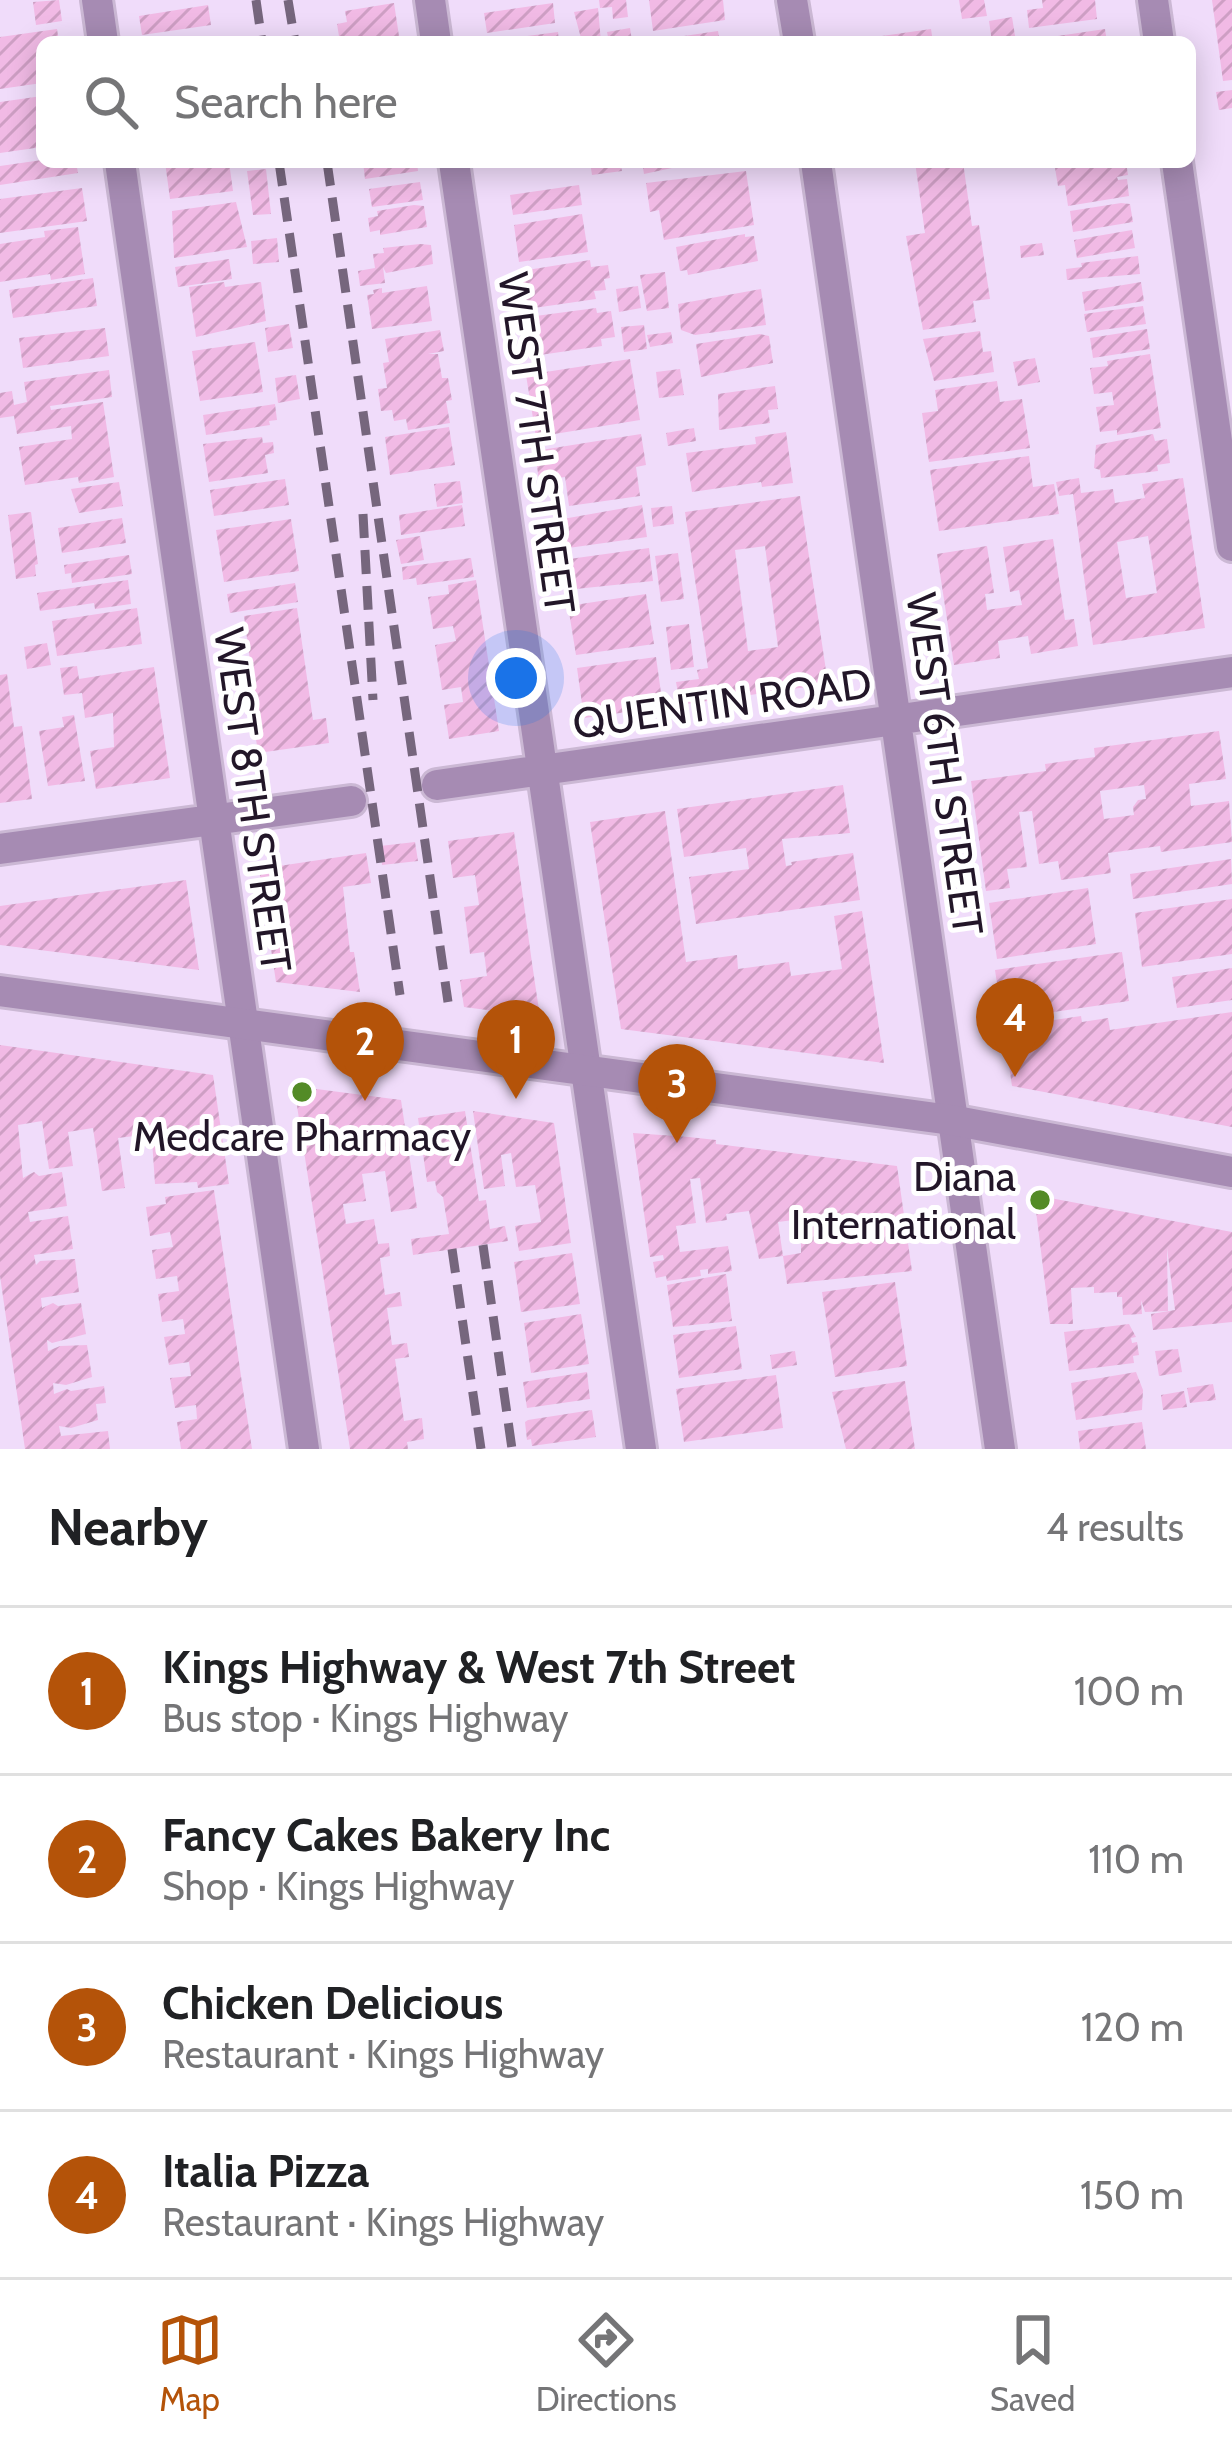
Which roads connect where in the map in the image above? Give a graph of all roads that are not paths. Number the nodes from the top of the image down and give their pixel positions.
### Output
1 (97, 0) edge
2 (430, 0) edge
3 (792, 0) edge
4 (1154, 0) edge
5 (102, 36) edge
6 (435, 36) edge
7 (798, 36) edge
8 (1159, 36) edge
9 (121, 168) edge
10 (455, 168) edge
11 (817, 168) edge
12 (1178, 168) edge
13 (1232, 546) edge
14 (1232, 672) edge
15 (897, 721) junction
16 (543, 771) junction
17 (437, 785) dead end
18 (351, 801) dead end
19 (215, 820) junction
20 (0, 849) edge
21 (0, 991) edge
22 (241, 1024) junction
23 (586, 1072) junction
24 (951, 1120) junction
25 (1232, 1172) edge
26 (304, 1449) edge
27 (641, 1449) edge
28 (1000, 1449) edge

1 - 5 street
2 - 6 street
3 - 7 street
4 - 8 street
9 - 19 street, WEST 8TH STREET
10 - 16 street, WEST 7TH STREET
11 - 15 street, WEST 6TH STREET
12 - 13 street
14 - 15 street, QUENTIN ROAD
15 - 16 street, QUENTIN ROAD
15 - 24 street, WEST 6TH STREET
16 - 17 street, QUENTIN ROAD
16 - 23 street, WEST 7TH STREET
18 - 19 street
19 - 20 street
19 - 22 street, WEST 8TH STREET
21 - 22 street
22 - 23 street
22 - 26 street, WEST 8TH STREET
23 - 24 street
23 - 27 street, WEST 7TH STREET
24 - 25 street
24 - 28 street, WEST 6TH STREET

